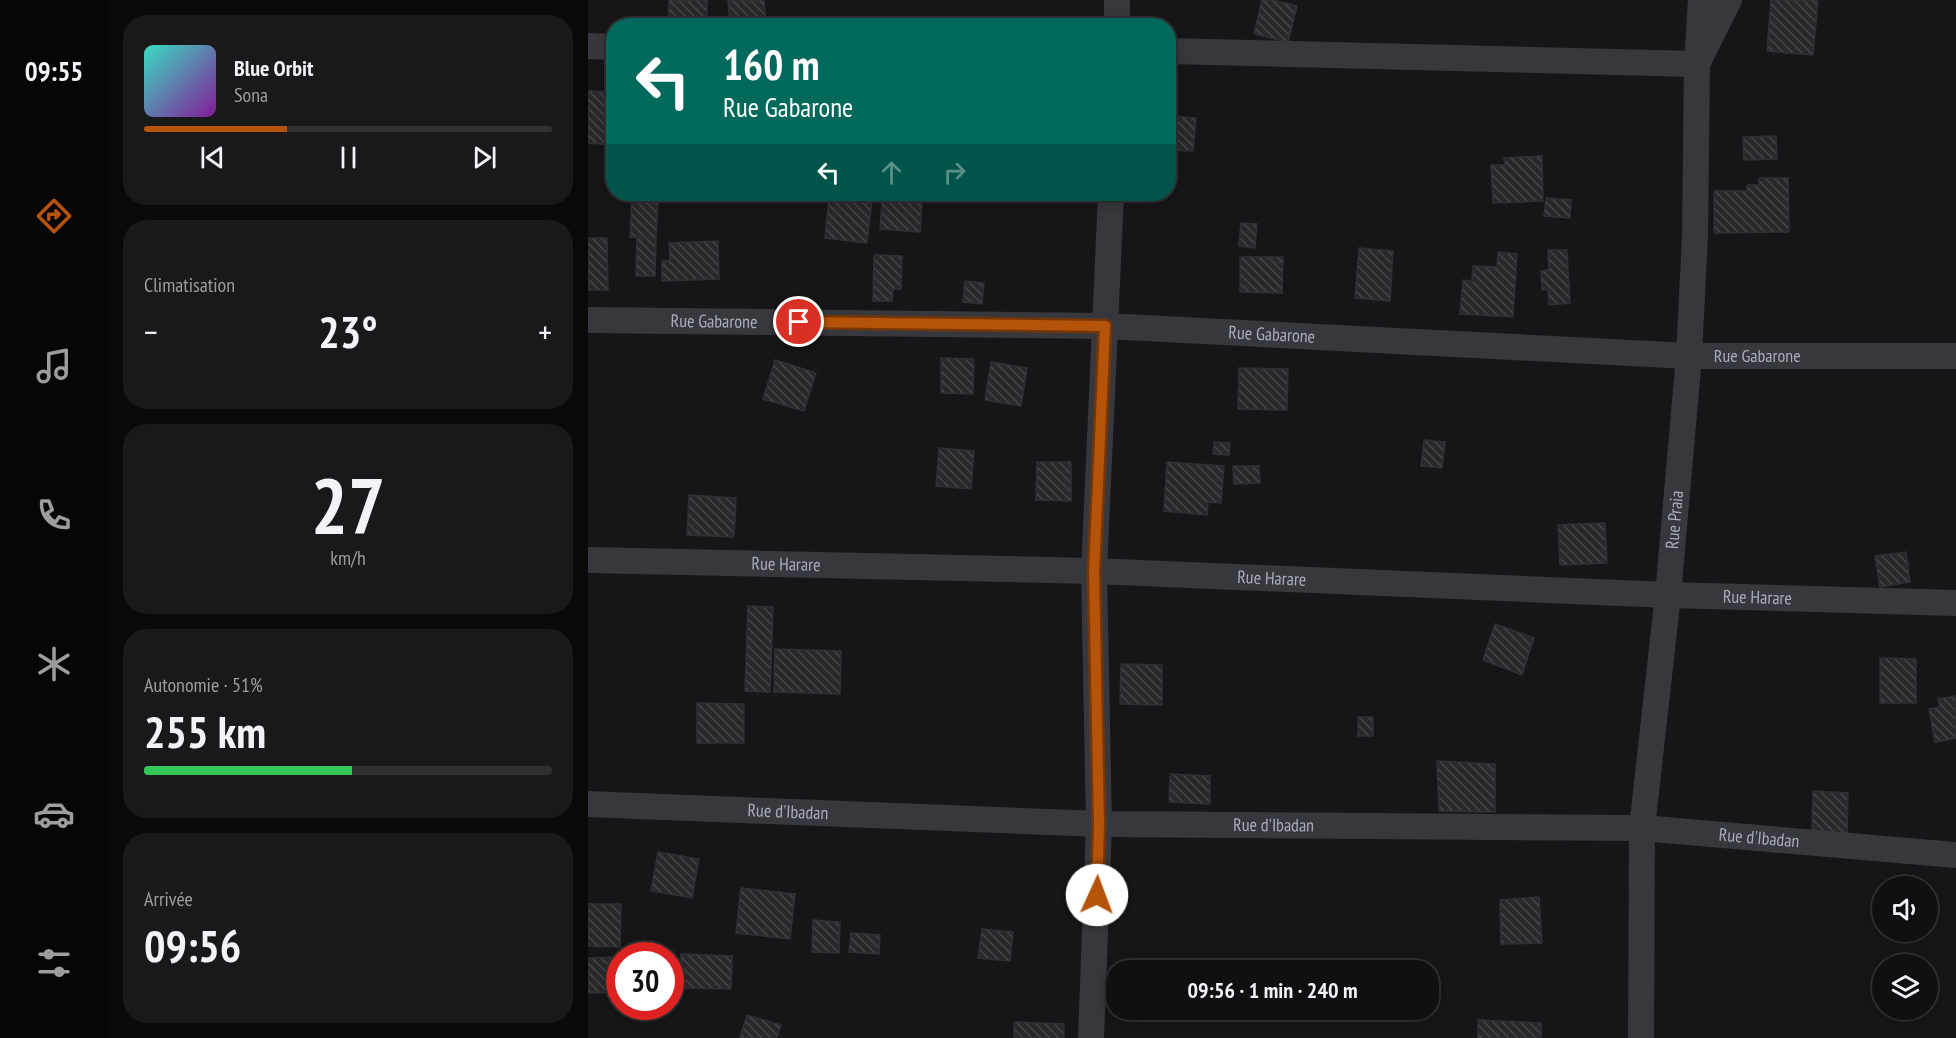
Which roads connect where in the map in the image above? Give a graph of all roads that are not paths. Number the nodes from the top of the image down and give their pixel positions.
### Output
1 (1117, 0) edge
2 (1701, 0) edge
3 (1729, 0) edge
4 (1117, 18) edge
5 (588, 46) edge
6 (606, 47) edge
7 (1176, 51) edge
8 (1697, 64) junction
9 (1111, 201) edge
10 (588, 320) edge
11 (1105, 326) junction
12 (1689, 356) junction
13 (1956, 356) edge
14 (588, 560) edge
15 (1094, 572) junction
16 (1668, 595) junction
17 (1956, 603) edge
18 (588, 804) edge
19 (1099, 824) junction
20 (1642, 828) junction
21 (1956, 855) edge
22 (1091, 1038) edge
23 (1641, 1038) edge

1 - 4 street
2 - 8 street, Rue Praia
3 - 8 street
5 - 6 street
7 - 8 street
8 - 12 street, Rue Praia
9 - 11 street
10 - 11 street, Rue Gabarone
11 - 12 street, Rue Gabarone
11 - 15 street
12 - 13 street, Rue Gabarone
12 - 16 street, Rue Praia
14 - 15 street, Rue Harare
15 - 16 street, Rue Harare
15 - 19 street
16 - 17 street, Rue Harare
16 - 20 street, Rue Praia
18 - 19 street, Rue d'Ibadan
19 - 20 street, Rue d'Ibadan
19 - 22 street
20 - 21 street, Rue d'Ibadan
20 - 23 street, Rue Praia

